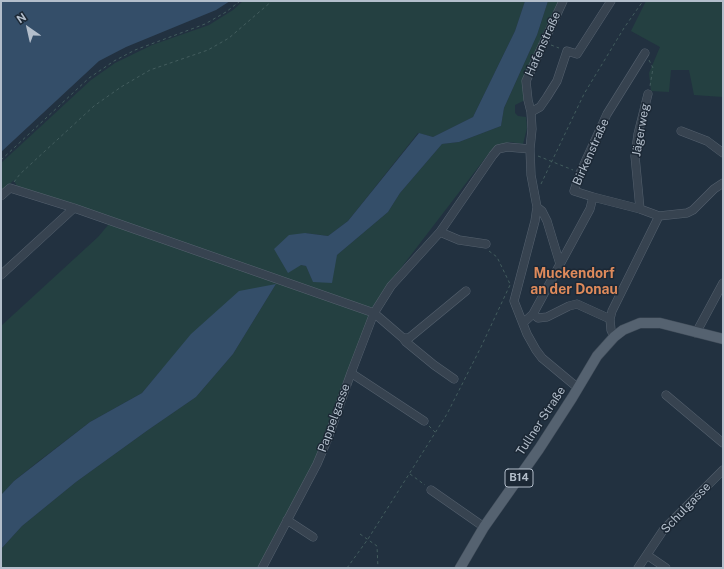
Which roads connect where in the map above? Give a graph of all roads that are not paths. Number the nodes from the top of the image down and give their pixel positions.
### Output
1 (563, 1) edge
2 (611, 1) edge
3 (645, 53) road end
4 (648, 94) road end
5 (531, 112) junction
6 (681, 131) dead end
7 (530, 151) junction
8 (723, 153) edge
9 (723, 183) edge
10 (1, 196) edge
11 (593, 197) junction
12 (537, 207) junction
13 (74, 208) junction
14 (640, 210) junction
15 (659, 216) junction
16 (440, 232) junction
17 (486, 244) road end
18 (560, 264) junction
19 (1, 275) edge
20 (723, 282) edge
21 (466, 291) dead end
22 (374, 313) junction
23 (532, 314) junction
24 (610, 318) junction
25 (523, 323) junction
26 (696, 333) junction
27 (614, 336) junction
28 (403, 338) junction
29 (723, 339) edge
30 (351, 372) junction
31 (454, 379) dead end
32 (578, 388) junction
33 (666, 395) dead end
34 (424, 421) road end
35 (723, 443) edge
36 (723, 470) edge
37 (716, 476) junction
38 (723, 482) edge
39 (431, 490) road end
40 (287, 520) junction
41 (484, 527) junction
42 (313, 537) dead end
43 (647, 554) junction
44 (262, 568) edge
45 (460, 568) edge
46 (638, 568) edge
47 (666, 568) edge

1 - 5 street, Hafenstraße
2 - 5 street
3 - 11 street, Birkenstraße
4 - 14 street, Jägerweg
5 - 7 street, Hafenstraße
6 - 8 street
7 - 12 street, Hafenstraße
7 - 16 street, Pappelgasse
9 - 15 street
10 - 13 street
11 - 14 street
11 - 18 street, Birkenstraße
12 - 18 street
12 - 25 street
13 - 19 street
13 - 22 street
14 - 15 street
15 - 24 street
16 - 17 street
16 - 22 street, Pappelgasse
18 - 23 street, Birkenstraße
20 - 26 street
21 - 28 street
22 - 28 street
22 - 30 street, Pappelgasse
23 - 24 street
23 - 25 street, Birkenstraße
24 - 27 street
25 - 32 street
26 - 27 main road, B14
26 - 29 main road, B14
27 - 32 main road, B14
28 - 31 street
30 - 34 street
30 - 40 street, Pappelgasse
32 - 41 main road, Tullner Straße / B14
33 - 35 street
36 - 37 street, Schulgasse
37 - 38 street
37 - 43 street, Schulgasse
39 - 41 street
40 - 42 street
40 - 44 street, Pappelgasse
41 - 45 main road, Tullner Straße / B14
43 - 46 street, Schulgasse
43 - 47 street

